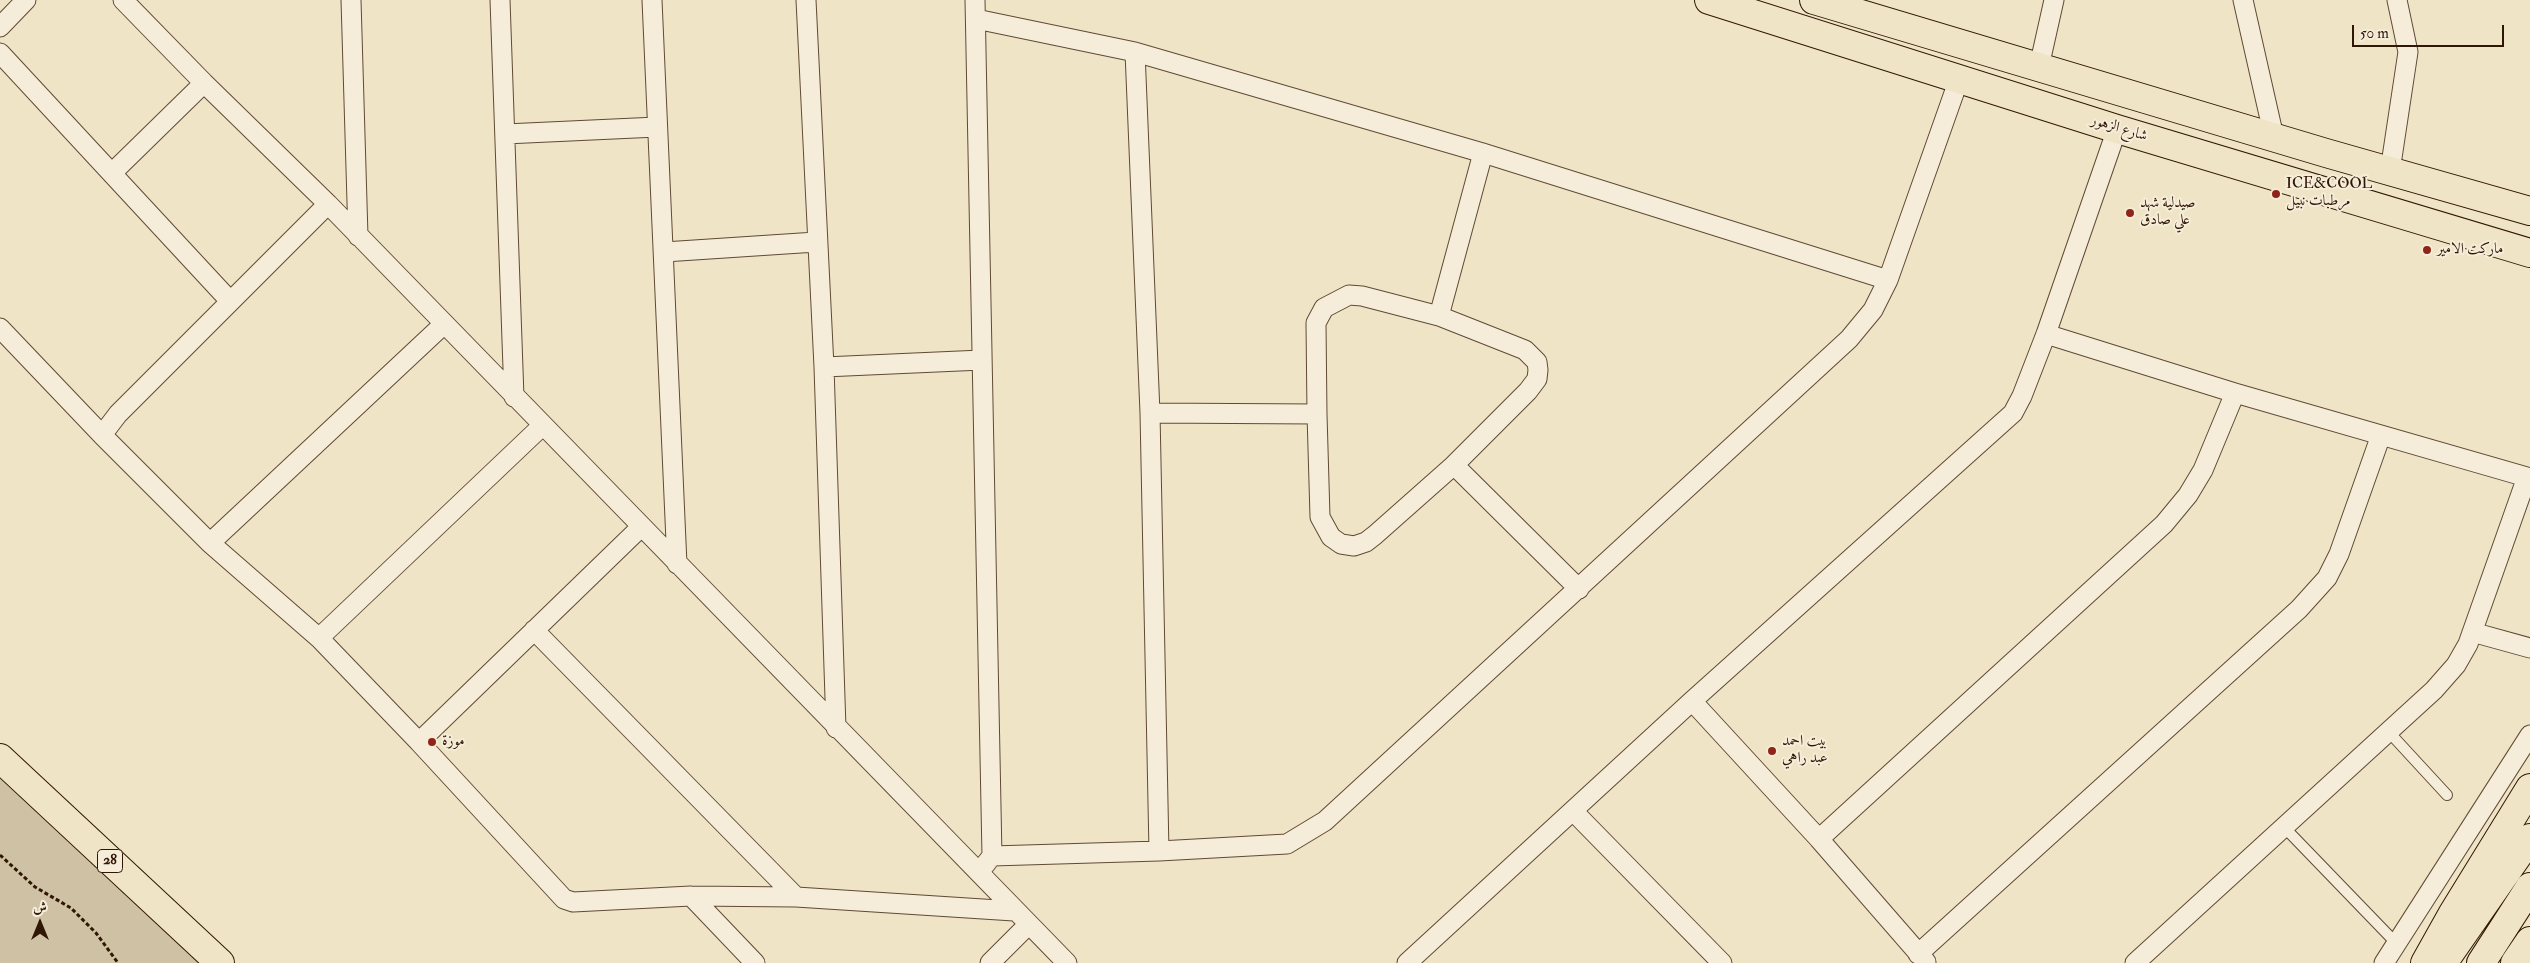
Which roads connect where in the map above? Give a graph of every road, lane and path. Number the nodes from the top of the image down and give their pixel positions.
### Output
1 (26, 0) edge
2 (123, 0) edge
3 (351, 0) edge
4 (500, 0) edge
5 (652, 0) edge
6 (806, 0) edge
7 (1709, 0) edge
8 (1814, 0) edge
9 (2054, 0) edge
10 (2243, 0) edge
11 (2397, 0) edge
12 (976, 9) edge
13 (0, 28) edge
14 (1134, 52) junction
15 (0, 53) edge
16 (2039, 67) junction
17 (1959, 79) junction
18 (204, 84) junction
19 (657, 127) junction
20 (2117, 129) junction
21 (505, 134) junction
22 (2274, 137) junction
23 (1483, 153) junction
24 (2390, 171) junction
25 (113, 172) junction
26 (328, 204) junction
27 (2529, 208) edge
28 (358, 236) junction
29 (816, 242) junction
30 (664, 252) junction
31 (2530, 253) edge
32 (1888, 280) junction
33 (230, 301) junction
34 (1439, 316) junction
35 (444, 324) junction
36 (0, 328) edge
37 (2046, 334) junction
38 (982, 360) junction
39 (824, 366) junction
40 (2236, 393) junction
41 (514, 397) junction
42 (1150, 413) junction
43 (1317, 414) junction
44 (542, 426) junction
45 (2380, 434) junction
46 (102, 435) junction
47 (1454, 465) junction
48 (2528, 477) edge
49 (641, 527) junction
50 (210, 543) junction
51 (678, 564) junction
52 (1579, 589) junction
53 (534, 630) junction
54 (2472, 632) junction
55 (319, 638) junction
56 (2530, 648) edge
57 (1692, 701) junction
58 (836, 728) junction
59 (2388, 732) junction
60 (2530, 735) edge
61 (419, 742) junction
62 (0, 758) edge
63 (2530, 788) edge
64 (2447, 795) dead end
65 (1573, 811) junction
66 (2284, 827) junction
67 (2530, 838) edge
68 (1819, 839) junction
69 (1159, 851) junction
70 (0, 856) edge
71 (992, 856) junction
72 (978, 872) junction
73 (2530, 886) edge
74 (690, 896) junction
75 (796, 897) junction
76 (1014, 911) junction
77 (1028, 925) junction
78 (2530, 941) edge
79 (2396, 944) junction
80 (1922, 958) edge
81 (118, 963) edge
82 (220, 963) edge
83 (755, 963) edge
84 (990, 963) edge
85 (1067, 963) edge
86 (1407, 963) edge
87 (1722, 963) edge
88 (2135, 963) edge
89 (2384, 963) edge
90 (2424, 963) edge
91 (2443, 963) edge
92 (2481, 963) edge
93 (2515, 963) edge

1 - 13 street
2 - 18 street
3 - 28 street
4 - 21 street
5 - 19 street
6 - 29 street
7 - 17 main road, شارع الزهور
8 - 16 main road
9 - 16 street
10 - 22 street
11 - 24 street
12 - 14 street
12 - 38 street
14 - 23 street
14 - 42 street
15 - 25 street
16 - 22 main road
17 - 20 main road, شارع الزهور
17 - 32 street
18 - 25 street
18 - 26 street
19 - 21 street
19 - 30 street
20 - 31 main road, شارع الزهور
20 - 37 street
21 - 41 street
22 - 24 main road
23 - 32 street
23 - 34 street
24 - 27 main road
25 - 33 street
26 - 28 street
26 - 33 street
28 - 35 street
29 - 30 street
29 - 39 street
30 - 51 street
32 - 52 street
33 - 46 street
34 - 43 street
34 - 47 street
35 - 41 street
35 - 50 street
36 - 46 street
37 - 40 street
37 - 57 street
38 - 39 street
38 - 71 street
39 - 58 street
40 - 45 street
40 - 68 street
41 - 44 street
42 - 43 street
42 - 69 street
43 - 47 street
44 - 49 street
44 - 55 street
45 - 48 street
45 - 80 street
46 - 50 street
47 - 52 street
48 - 54 street
49 - 51 street
49 - 53 street
50 - 55 street
51 - 58 street
52 - 69 street
53 - 61 street
53 - 75 street
54 - 56 street
54 - 59 street
55 - 61 street
57 - 65 street
57 - 68 street
58 - 72 street
59 - 64 lane
59 - 66 street
60 - 79 street
61 - 74 street
62 - 82 main road, 28
63 - 90 main road
65 - 86 street
65 - 87 street
66 - 79 lane
66 - 88 street
67 - 91 main road
68 - 80 street
69 - 71 street
70 - 81 path
71 - 72 street
72 - 76 street
73 - 92 main road
74 - 75 street
74 - 83 street
75 - 76 street
76 - 77 street
77 - 84 street
77 - 85 street
78 - 93 main road
79 - 89 street

